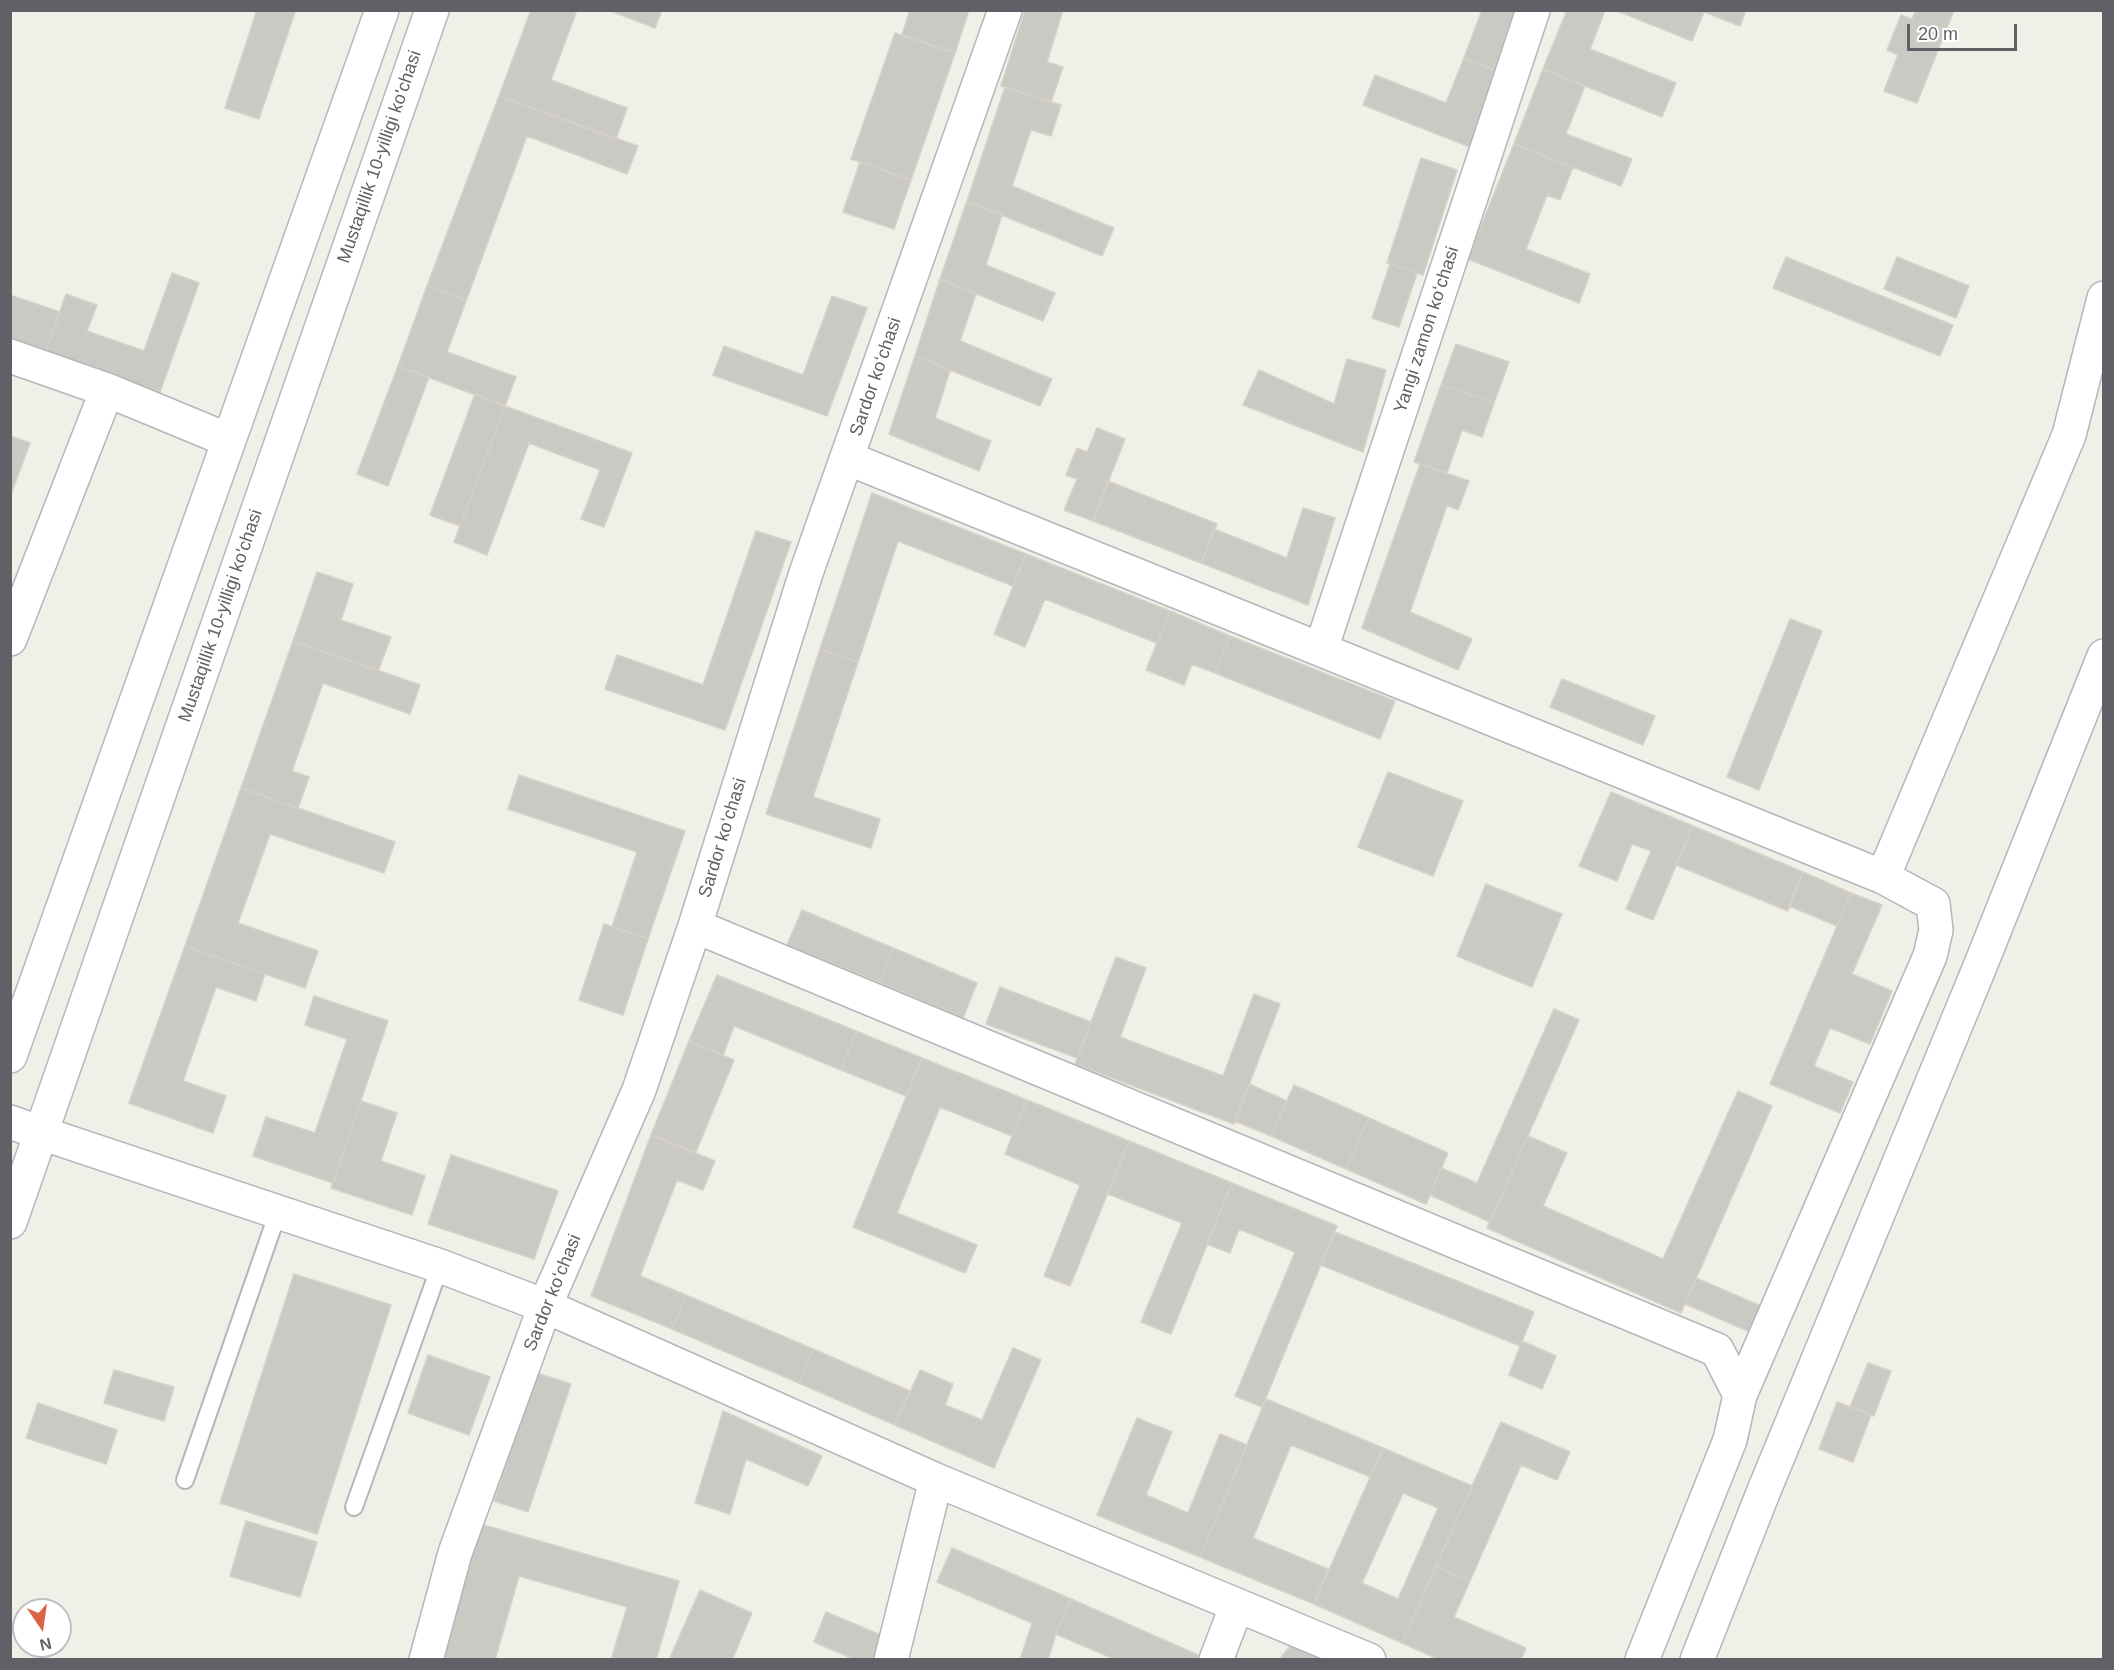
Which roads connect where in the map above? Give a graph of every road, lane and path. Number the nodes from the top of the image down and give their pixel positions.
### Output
1 (382, 10) edge
2 (432, 10) edge
3 (1005, 10) edge
4 (1533, 10) edge
5 (2103, 298) edge
6 (10, 356) edge
7 (107, 390) junction
8 (228, 440) junction
9 (847, 458) junction
10 (10, 639) edge
11 (1321, 649) junction
12 (2103, 656) edge
13 (1883, 877) junction
14 (695, 926) junction
15 (10, 1056) edge
16 (10, 1122) edge
17 (40, 1133) junction
18 (278, 1212) junction
19 (10, 1222) edge
20 (440, 1266) junction
21 (545, 1306) junction
22 (1740, 1395) junction
23 (184, 1480) dead end
24 (936, 1480) junction
25 (354, 1507) dead end
26 (1237, 1605) junction
27 (426, 1659) edge
28 (891, 1659) edge
29 (1216, 1659) edge
30 (1369, 1659) edge
31 (1642, 1659) edge
32 (1697, 1659) edge

1 - 8 street
2 - 17 street, Mustaqillik 10-yilligi ko'chasi
3 - 9 street, Sardor koʻchasi
4 - 11 street, Yangi zamon koʻchasi
5 - 13 street
6 - 7 street
7 - 8 street
7 - 10 street
8 - 15 street
9 - 11 street
9 - 14 street, Sardor koʻchasi
11 - 13 street
12 - 32 street
13 - 22 street
14 - 21 street, Sardor koʻchasi
14 - 22 street
16 - 17 street
17 - 18 street
17 - 19 street, Mustaqillik 10-yilligi ko'chasi
18 - 20 street
18 - 23 lane
20 - 21 street
20 - 25 lane
21 - 24 street
21 - 27 street, Sardor koʻchasi
22 - 31 street
24 - 26 street
24 - 28 street
26 - 29 street
26 - 30 street

